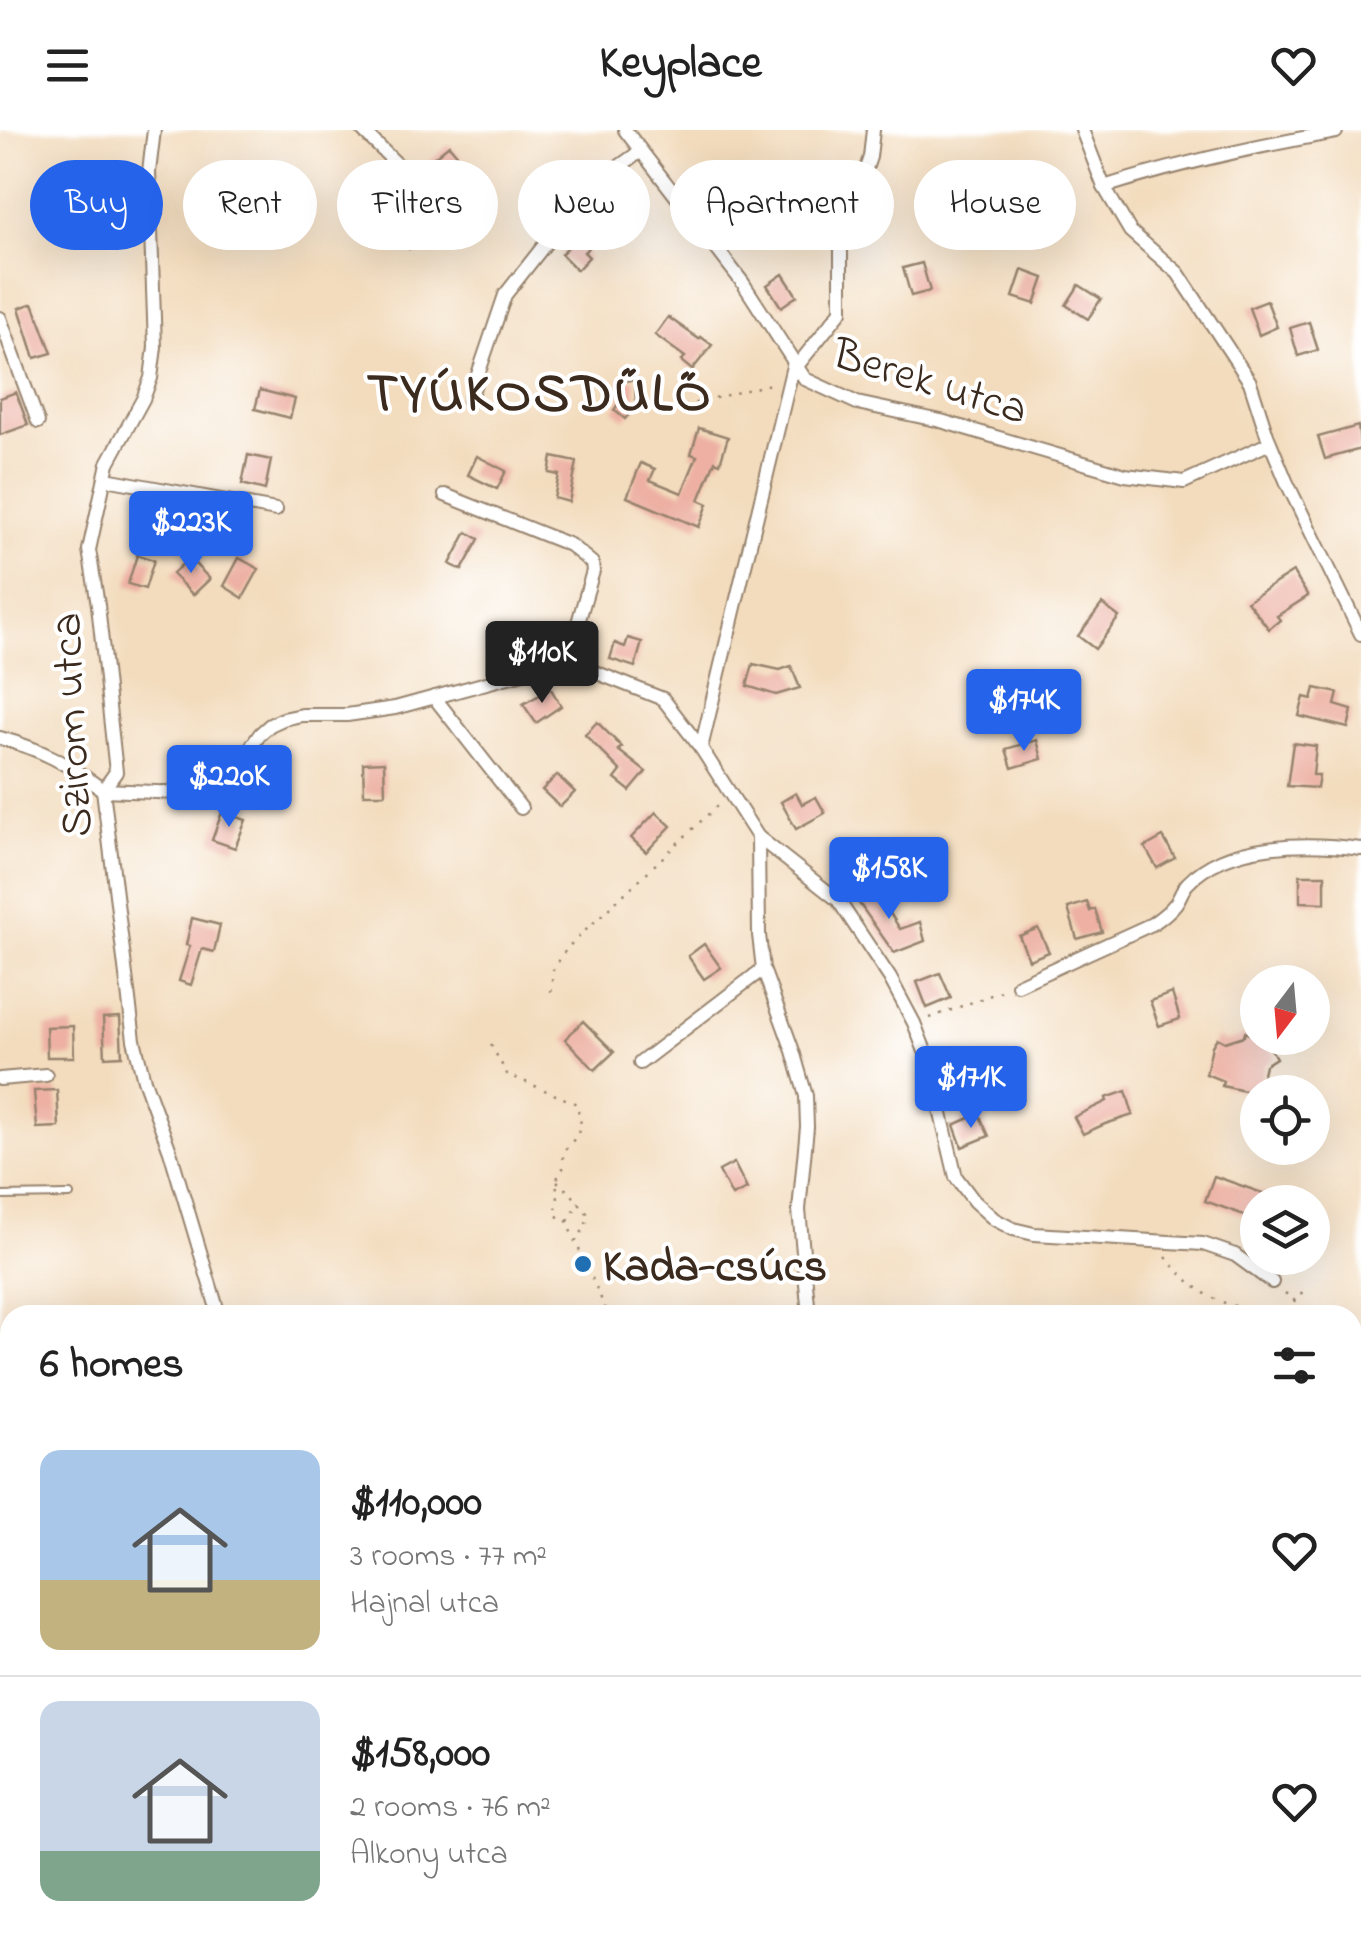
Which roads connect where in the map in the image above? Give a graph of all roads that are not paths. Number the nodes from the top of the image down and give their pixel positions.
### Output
1 (154, 130) edge
2 (362, 130) edge
3 (625, 130) edge
4 (873, 130) edge
5 (1082, 130) edge
6 (1336, 132) edge
7 (641, 151) junction
8 (393, 160) edge
9 (1104, 187) junction
10 (0, 318) edge
11 (793, 369) junction
12 (469, 401) dead end
13 (38, 422) dead end
14 (1270, 444) junction
15 (106, 480) junction
16 (444, 495) dead end
17 (276, 510) dead end
18 (1361, 634) edge
19 (567, 661) junction
20 (434, 698) junction
21 (0, 738) edge
22 (701, 748) junction
23 (103, 790) junction
24 (521, 808) dead end
25 (758, 837) junction
26 (1361, 850) edge
27 (763, 969) junction
28 (1018, 985) road end
29 (640, 1063) dead end
30 (46, 1076) dead end
31 (0, 1079) edge
32 (70, 1195) dead end
33 (0, 1196) edge
34 (1272, 1282) road end
35 (217, 1305) edge
36 (808, 1305) edge

1 - 15 street, Szirom utca
2 - 8 street
3 - 7 street, Berek utca
4 - 11 street
5 - 9 street
6 - 9 street
7 - 11 street, Berek utca
7 - 12 street
9 - 14 street
10 - 13 street
11 - 14 street, Berek utca
11 - 22 street
14 - 18 street
15 - 17 street
15 - 23 street, Szirom utca
16 - 19 street
19 - 20 street
19 - 22 street
20 - 23 street
20 - 24 street
21 - 23 street
22 - 25 street
23 - 35 street, Szirom utca
25 - 27 street
25 - 34 street
26 - 28 street
27 - 29 street
27 - 36 street
30 - 31 street
32 - 33 lane

